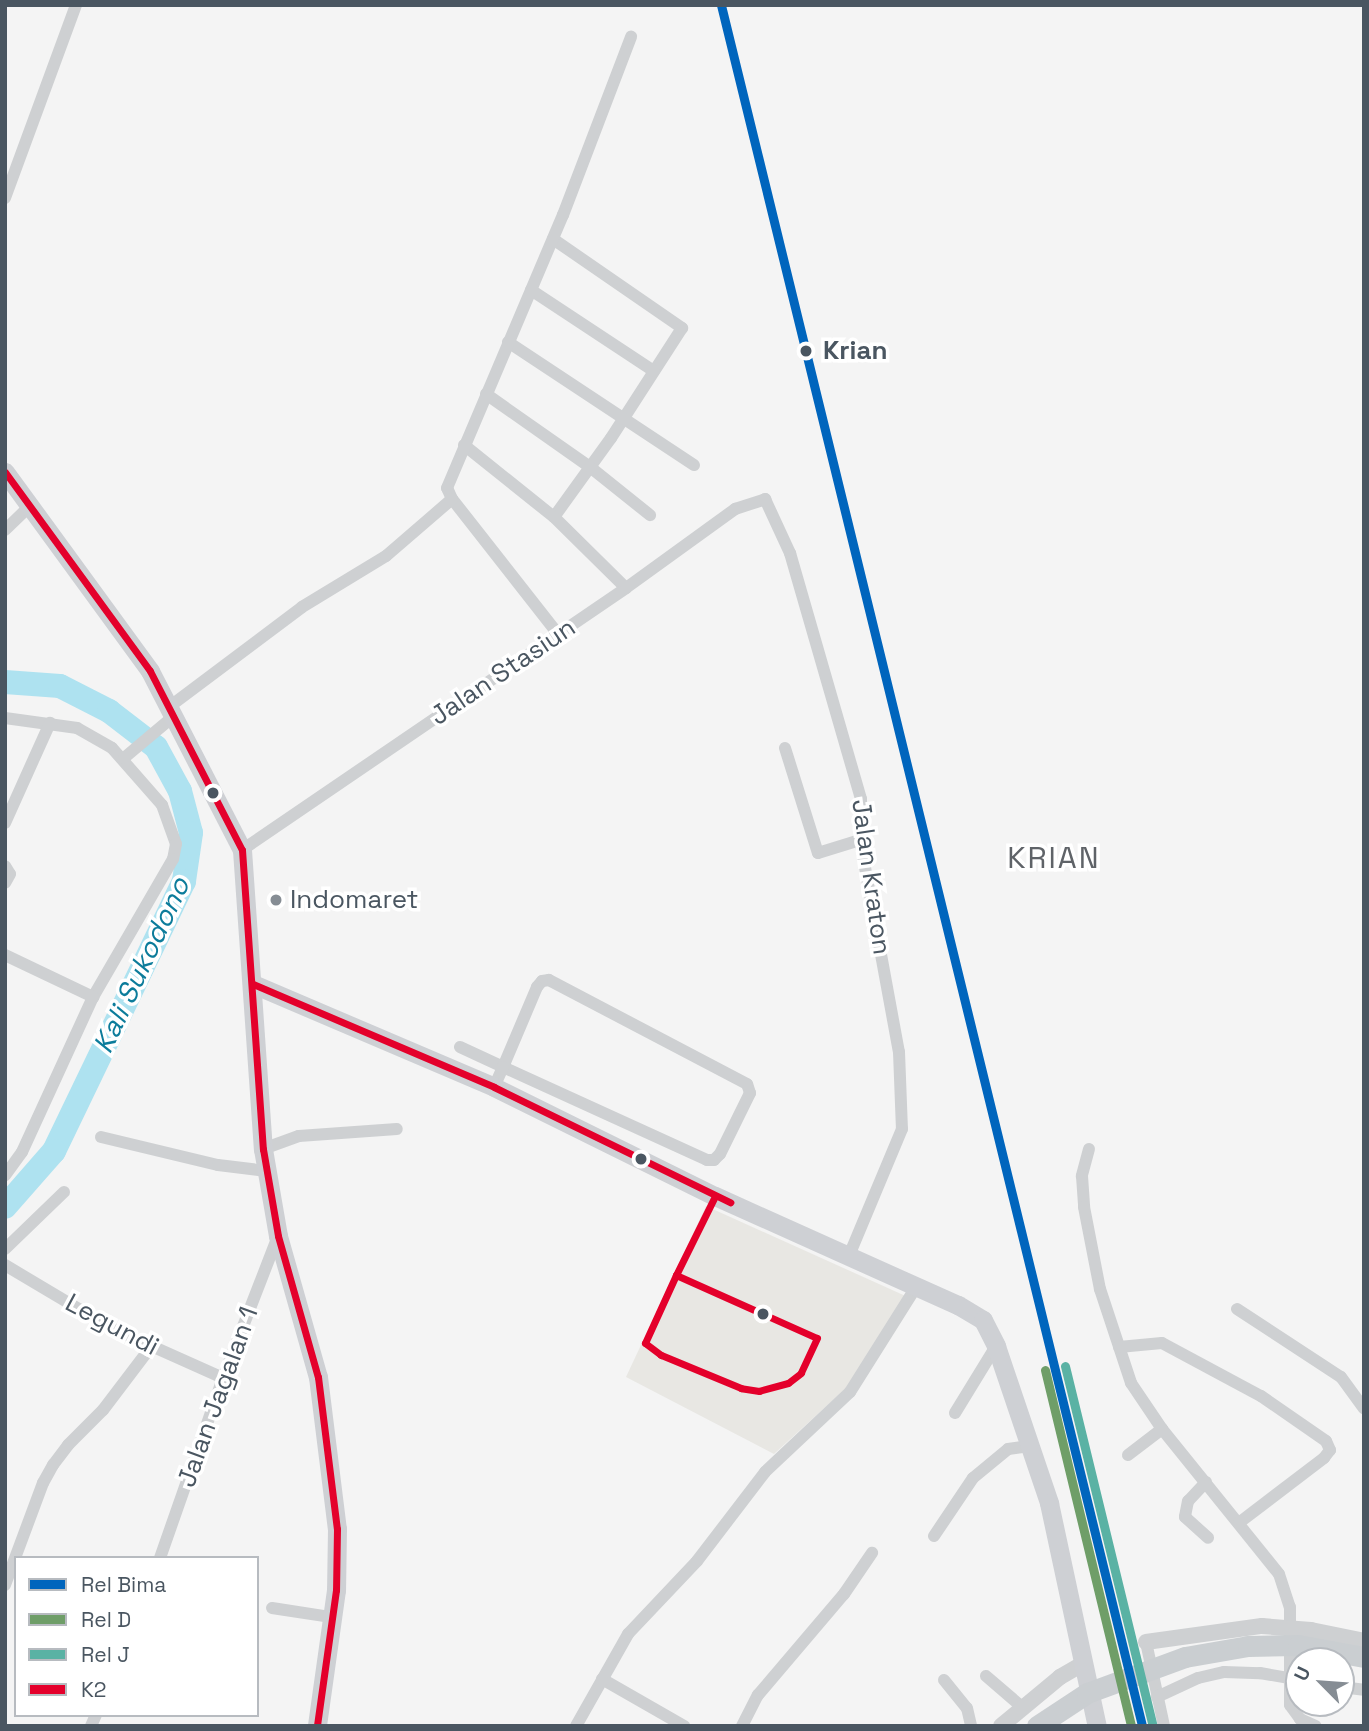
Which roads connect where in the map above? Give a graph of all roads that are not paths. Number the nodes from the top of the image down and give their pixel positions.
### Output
1 (76, 5) edge
2 (631, 37) dead end
3 (5, 198) edge
4 (552, 240) junction
5 (531, 290) junction
6 (508, 342) junction
7 (654, 370) junction
8 (486, 394) junction
9 (622, 420) junction
10 (464, 445) junction
11 (694, 465) dead end
12 (590, 467) junction
13 (5, 472) edge
14 (452, 499) junction
15 (765, 499) joint
16 (30, 506) junction
17 (650, 515) dead end
18 (554, 517) junction
19 (5, 530) edge
20 (626, 588) junction
21 (558, 634) junction
22 (172, 712) junction
23 (5, 718) edge
24 (50, 723) junction
25 (785, 748) dead end
26 (127, 756) junction
27 (5, 823) edge
28 (860, 839) junction
29 (242, 850) junction
30 (5, 866) edge
31 (5, 884) edge
32 (5, 955) edge
33 (253, 984) junction
34 (93, 997) junction
35 (460, 1047) dead end
36 (503, 1067) junction
37 (494, 1087) junction
38 (397, 1129) dead end
39 (101, 1138) dead end
40 (263, 1149) junction
41 (1089, 1149) dead end
42 (268, 1171) junction
43 (5, 1175) edge
44 (64, 1192) dead end
45 (278, 1236) junction
46 (5, 1249) edge
47 (848, 1258) junction
48 (5, 1265) edge
49 (916, 1287) junction
50 (1237, 1309) dead end
51 (996, 1346) junction
52 (1119, 1347) junction
53 (150, 1348) junction
54 (223, 1378) junction
55 (1364, 1409) edge
56 (955, 1413) dead end
57 (1162, 1429) junction
58 (1030, 1446) junction
59 (1128, 1455) dead end
60 (1206, 1482) junction
61 (1240, 1522) junction
62 (934, 1536) dead end
63 (1209, 1538) dead end
64 (872, 1553) dead end
65 (17, 1556) edge
66 (161, 1556) edge
67 (14, 1562) edge
68 (5, 1585) edge
69 (272, 1608) dead end
70 (331, 1617) junction
71 (1291, 1634) junction
72 (1364, 1641) edge
73 (1146, 1642) joint
74 (1291, 1647) edge
75 (1364, 1657) edge
76 (1086, 1672) junction
77 (986, 1676) dead end
78 (1285, 1678) edge
79 (602, 1679) junction
80 (944, 1680) dead end
81 (1157, 1694) junction
82 (1022, 1707) junction
83 (1298, 1717) edge
84 (1093, 1721) edge
85 (317, 1726) edge
86 (576, 1726) edge
87 (684, 1726) edge
88 (741, 1726) edge
89 (971, 1726) edge
90 (1001, 1726) edge
91 (1037, 1726) edge
92 (1164, 1726) edge
93 (1316, 1726) edge

1 - 3 street
2 - 4 street
4 - 5 street
4 - 7 street
5 - 6 street
5 - 7 street
6 - 8 street
6 - 9 street
7 - 9 street
8 - 10 street
8 - 12 street
9 - 11 street
9 - 12 street
10 - 14 street
10 - 18 street
12 - 17 street
12 - 18 street
13 - 16 main road
14 - 21 street
14 - 22 street
15 - 20 street, Jalan Stasiun
15 - 28 street, Jalan Kraton
16 - 19 street
16 - 22 main road
18 - 20 street
20 - 21 street, Jalan Stasiun
21 - 29 street, Jalan Stasiun
22 - 26 street
22 - 29 main road
23 - 24 street
24 - 26 street
24 - 27 street
25 - 28 street
26 - 34 street
28 - 47 street, Jalan Kraton
29 - 33 main road
30 - 31 street
32 - 34 street
33 - 37 main road
33 - 40 main road
34 - 43 street
35 - 36 street
36 - 36 street
36 - 37 street
37 - 47 main road
38 - 40 street
39 - 42 street
40 - 42 main road
41 - 52 street
42 - 45 main road
44 - 46 street
45 - 54 street, Jalan Jagalan 1
45 - 70 main road
47 - 49 main road
48 - 53 street, Legundi
49 - 51 main road
49 - 79 street
50 - 55 street
51 - 56 street
51 - 58 main road
52 - 57 street
52 - 61 street
53 - 54 street, Legundi
53 - 65 street
54 - 66 street, Jalan Jagalan 1
57 - 59 street
57 - 60 street
58 - 62 street
58 - 76 main road
60 - 61 street
60 - 63 street
61 - 71 street
64 - 88 street
67 - 68 street
69 - 70 street
70 - 85 main road
71 - 72 street
71 - 73 street
71 - 74 street
73 - 81 street
75 - 91 main road, bridge
76 - 82 street
76 - 84 main road
77 - 82 street
78 - 81 street
79 - 86 street
79 - 87 street
80 - 89 street
81 - 92 street
82 - 90 street
83 - 93 street

